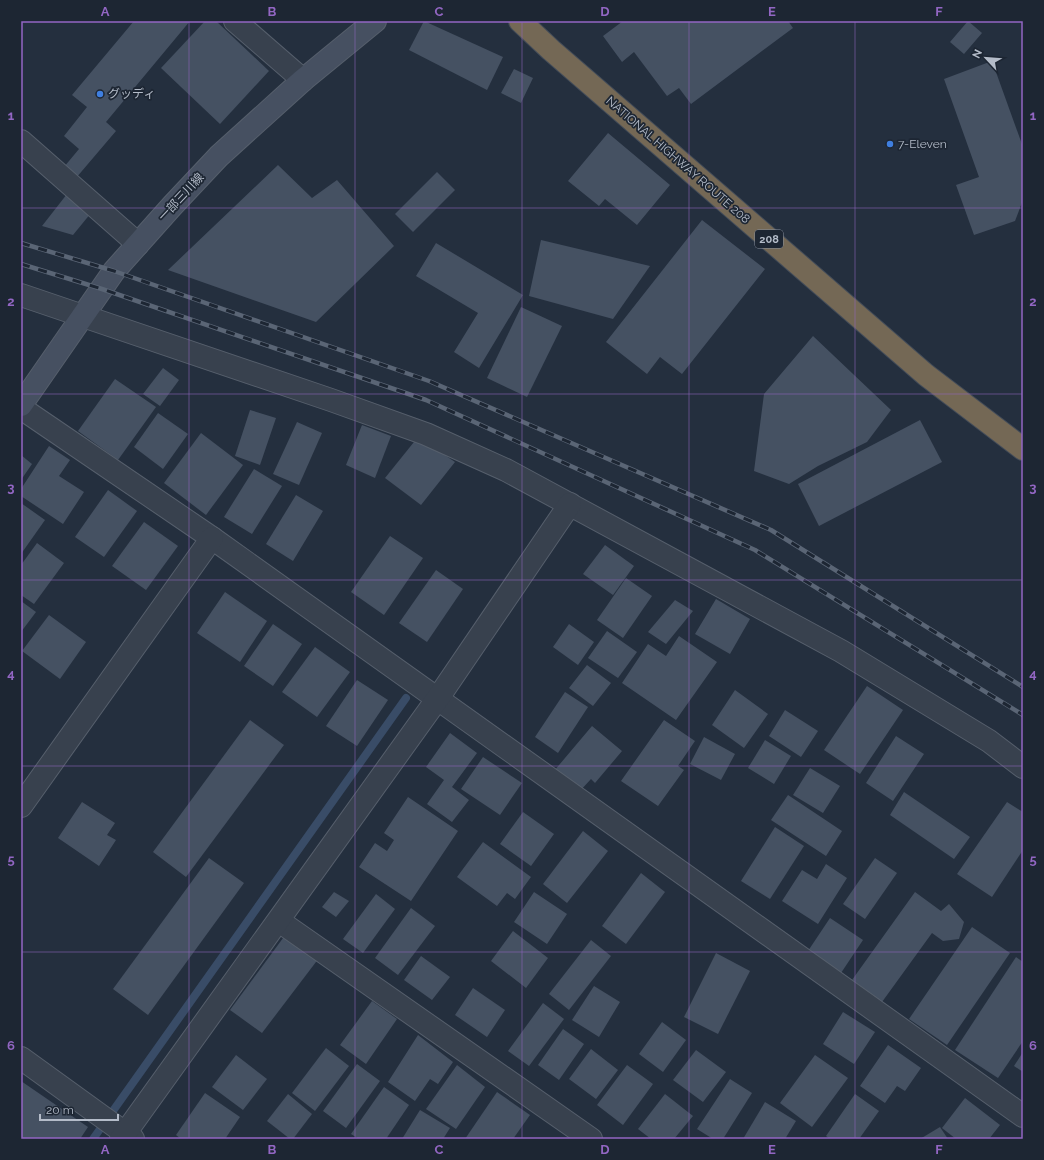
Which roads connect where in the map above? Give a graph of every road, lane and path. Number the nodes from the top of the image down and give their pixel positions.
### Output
1 (236, 21) edge
2 (375, 21) edge
3 (520, 21) edge
4 (303, 80) junction
5 (21, 141) edge
6 (138, 244) junction
7 (21, 295) edge
8 (84, 316) junction
9 (21, 405) edge
10 (21, 408) edge
11 (1023, 449) edge
12 (570, 504) junction
13 (212, 538) junction
14 (438, 698) junction
15 (1023, 767) edge
16 (21, 806) edge
17 (278, 921) junction
18 (21, 1058) edge
19 (1023, 1116) edge
20 (126, 1137) edge
21 (591, 1139) edge

1 - 4 street
2 - 4 main road, 一部三川線
3 - 11 highway, NATIONAL HIGHWAY ROUTE 208 / 208
4 - 6 main road, 一部三川線
5 - 6 street
6 - 8 main road, 一部三川線
7 - 8 street
8 - 9 main road, 一部三川線
8 - 12 street
10 - 13 street
12 - 14 street
12 - 15 street
13 - 14 street
13 - 16 street
14 - 17 street
14 - 19 street
17 - 20 street
17 - 21 street
18 - 20 street

